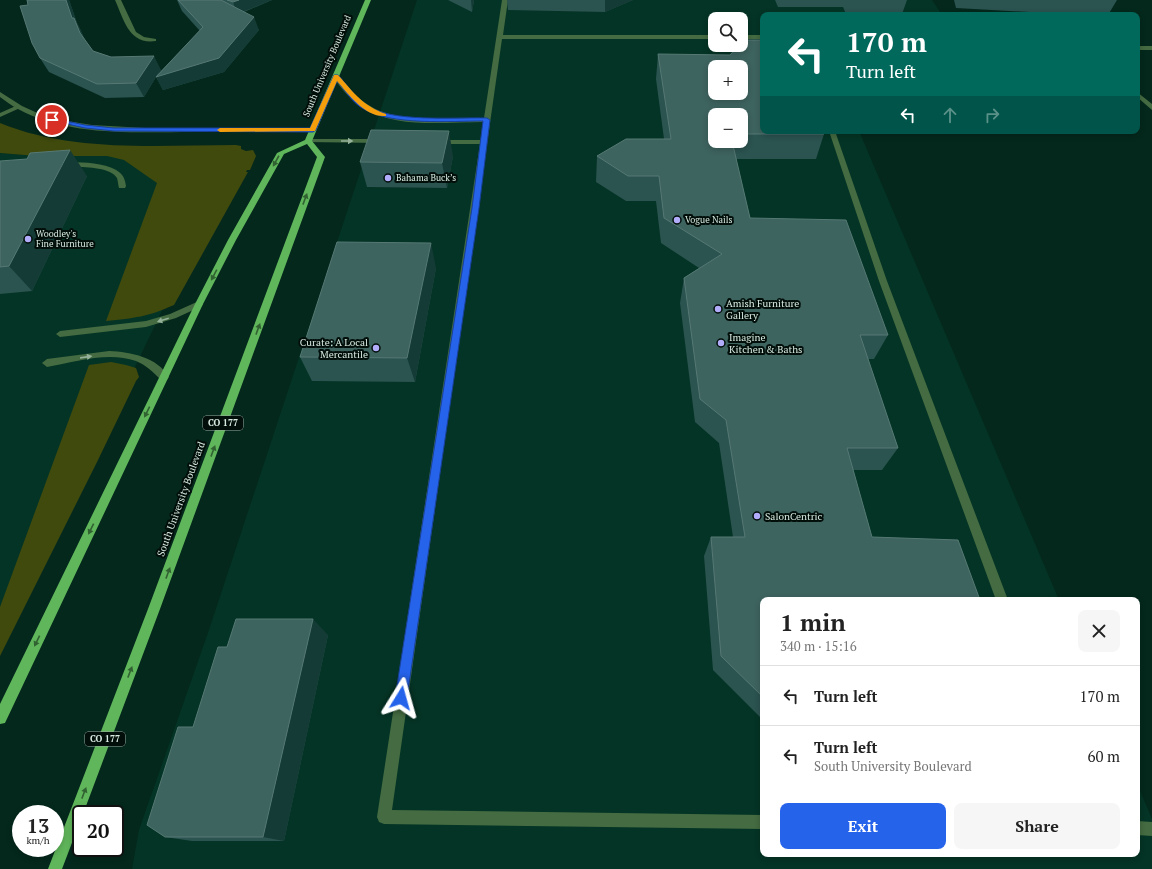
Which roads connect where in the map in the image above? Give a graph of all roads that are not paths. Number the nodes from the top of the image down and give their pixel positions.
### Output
1 (118, 0) edge
2 (368, 0) edge
3 (505, 0) edge
4 (499, 37) junction
5 (708, 37) edge
6 (748, 37) edge
7 (760, 37) edge
8 (154, 40) dead end
9 (1140, 48) edge
10 (1152, 48) edge
11 (336, 77) junction
12 (0, 94) edge
13 (1140, 97) edge
14 (18, 107) junction
15 (1152, 108) edge
16 (0, 115) edge
17 (487, 120) junction
18 (313, 130) junction
19 (833, 134) edge
20 (308, 141) junction
21 (388, 142) edge
22 (428, 142) edge
23 (484, 142) junction
24 (62, 165) edge
25 (122, 186) dead end
26 (199, 304) junction
27 (60, 334) dead end
28 (47, 363) dead end
29 (164, 377) junction
30 (1001, 597) edge
31 (0, 718) edge
32 (760, 822) edge
33 (1140, 828) edge
34 (1152, 829) edge
35 (55, 869) edge

1 - 8 street
2 - 11 main road, South University Boulevard
3 - 4 street
4 - 5 street
4 - 17 street
6 - 7 street
9 - 10 street
11 - 17 street
11 - 18 main road, South University Boulevard
12 - 14 street
13 - 15 street
14 - 16 street
14 - 18 street
17 - 23 street
18 - 20 main road, South University Boulevard
19 - 30 street
20 -> 21 street
20 -> 26 main road
35 -> 20 main road, South University Boulevard / CO 177
22 - 23 street
23 - 32 street
24 - 25 street
26 -> 27 street
26 - 29 main road
28 -> 29 street
29 -> 31 main road
33 - 34 street

